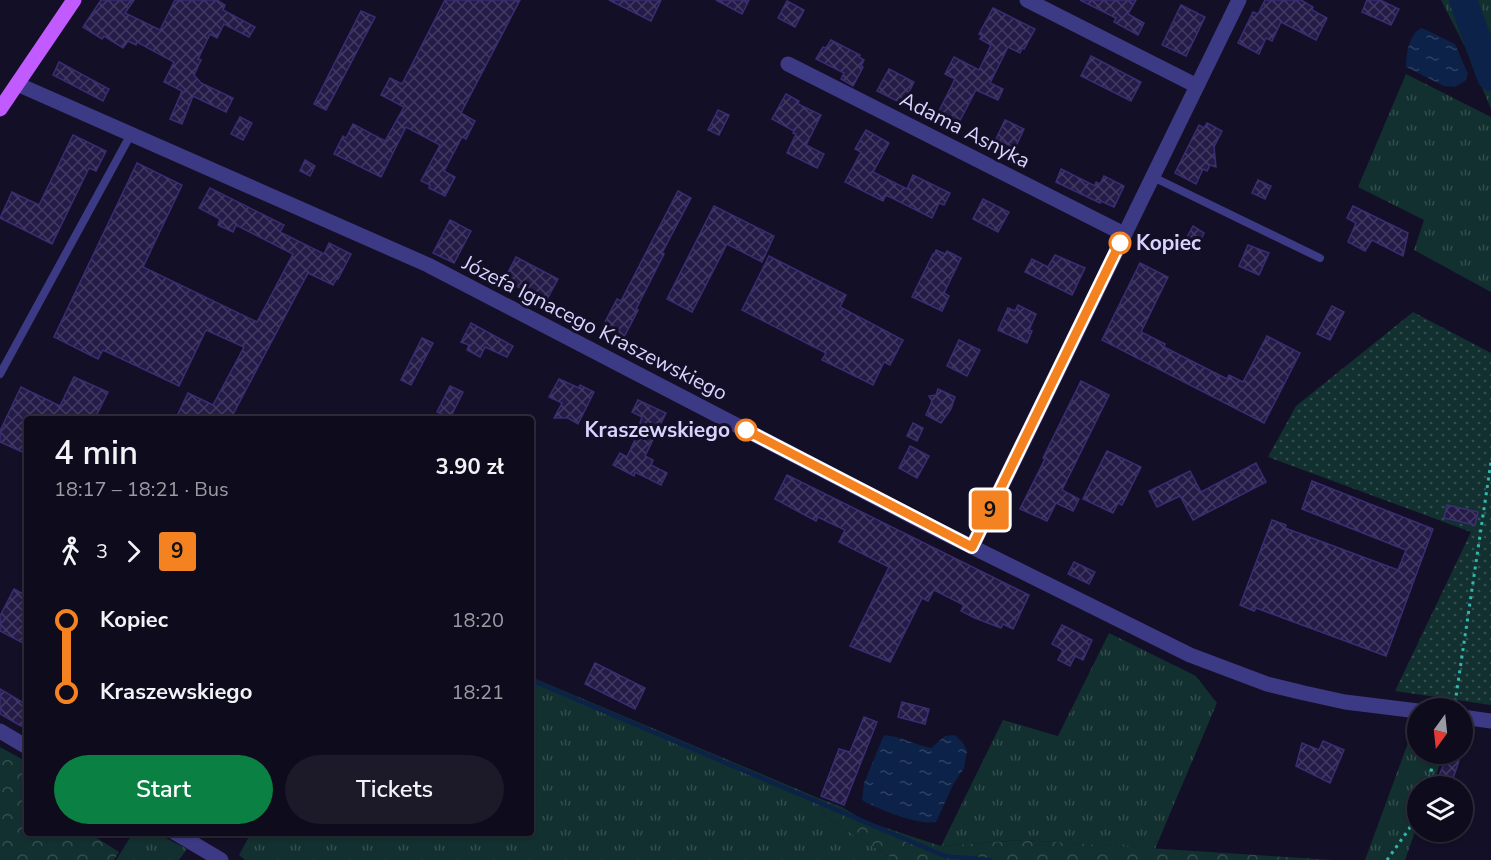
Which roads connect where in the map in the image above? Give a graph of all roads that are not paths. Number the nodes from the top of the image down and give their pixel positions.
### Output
1 (74, 0) edge
2 (1027, 0) edge
3 (1239, 0) edge
4 (788, 64) dead end
5 (17, 84) junction
6 (1197, 86) junction
7 (0, 109) edge
8 (131, 134) junction
9 (1153, 177) junction
10 (1124, 234) junction
11 (1320, 258) dead end
12 (0, 374) edge
13 (972, 547) junction
14 (1407, 710) edge
15 (1473, 719) edge
16 (1491, 721) edge
17 (0, 731) edge
18 (24, 745) edge
19 (181, 836) edge
20 (221, 860) edge

1 - 5 main road
2 - 6 street
3 - 6 street
4 - 10 street, Adama Asnyka
5 - 7 main road
5 - 8 street, Józefa Ignacego Kraszewskiego
6 - 9 street
8 - 12 lane
8 - 13 street, Józefa Ignacego Kraszewskiego
9 - 10 street
9 - 11 lane
10 - 13 street
13 - 14 street, Józefa Ignacego Kraszewskiego
15 - 16 street
17 - 18 street
19 - 20 street

